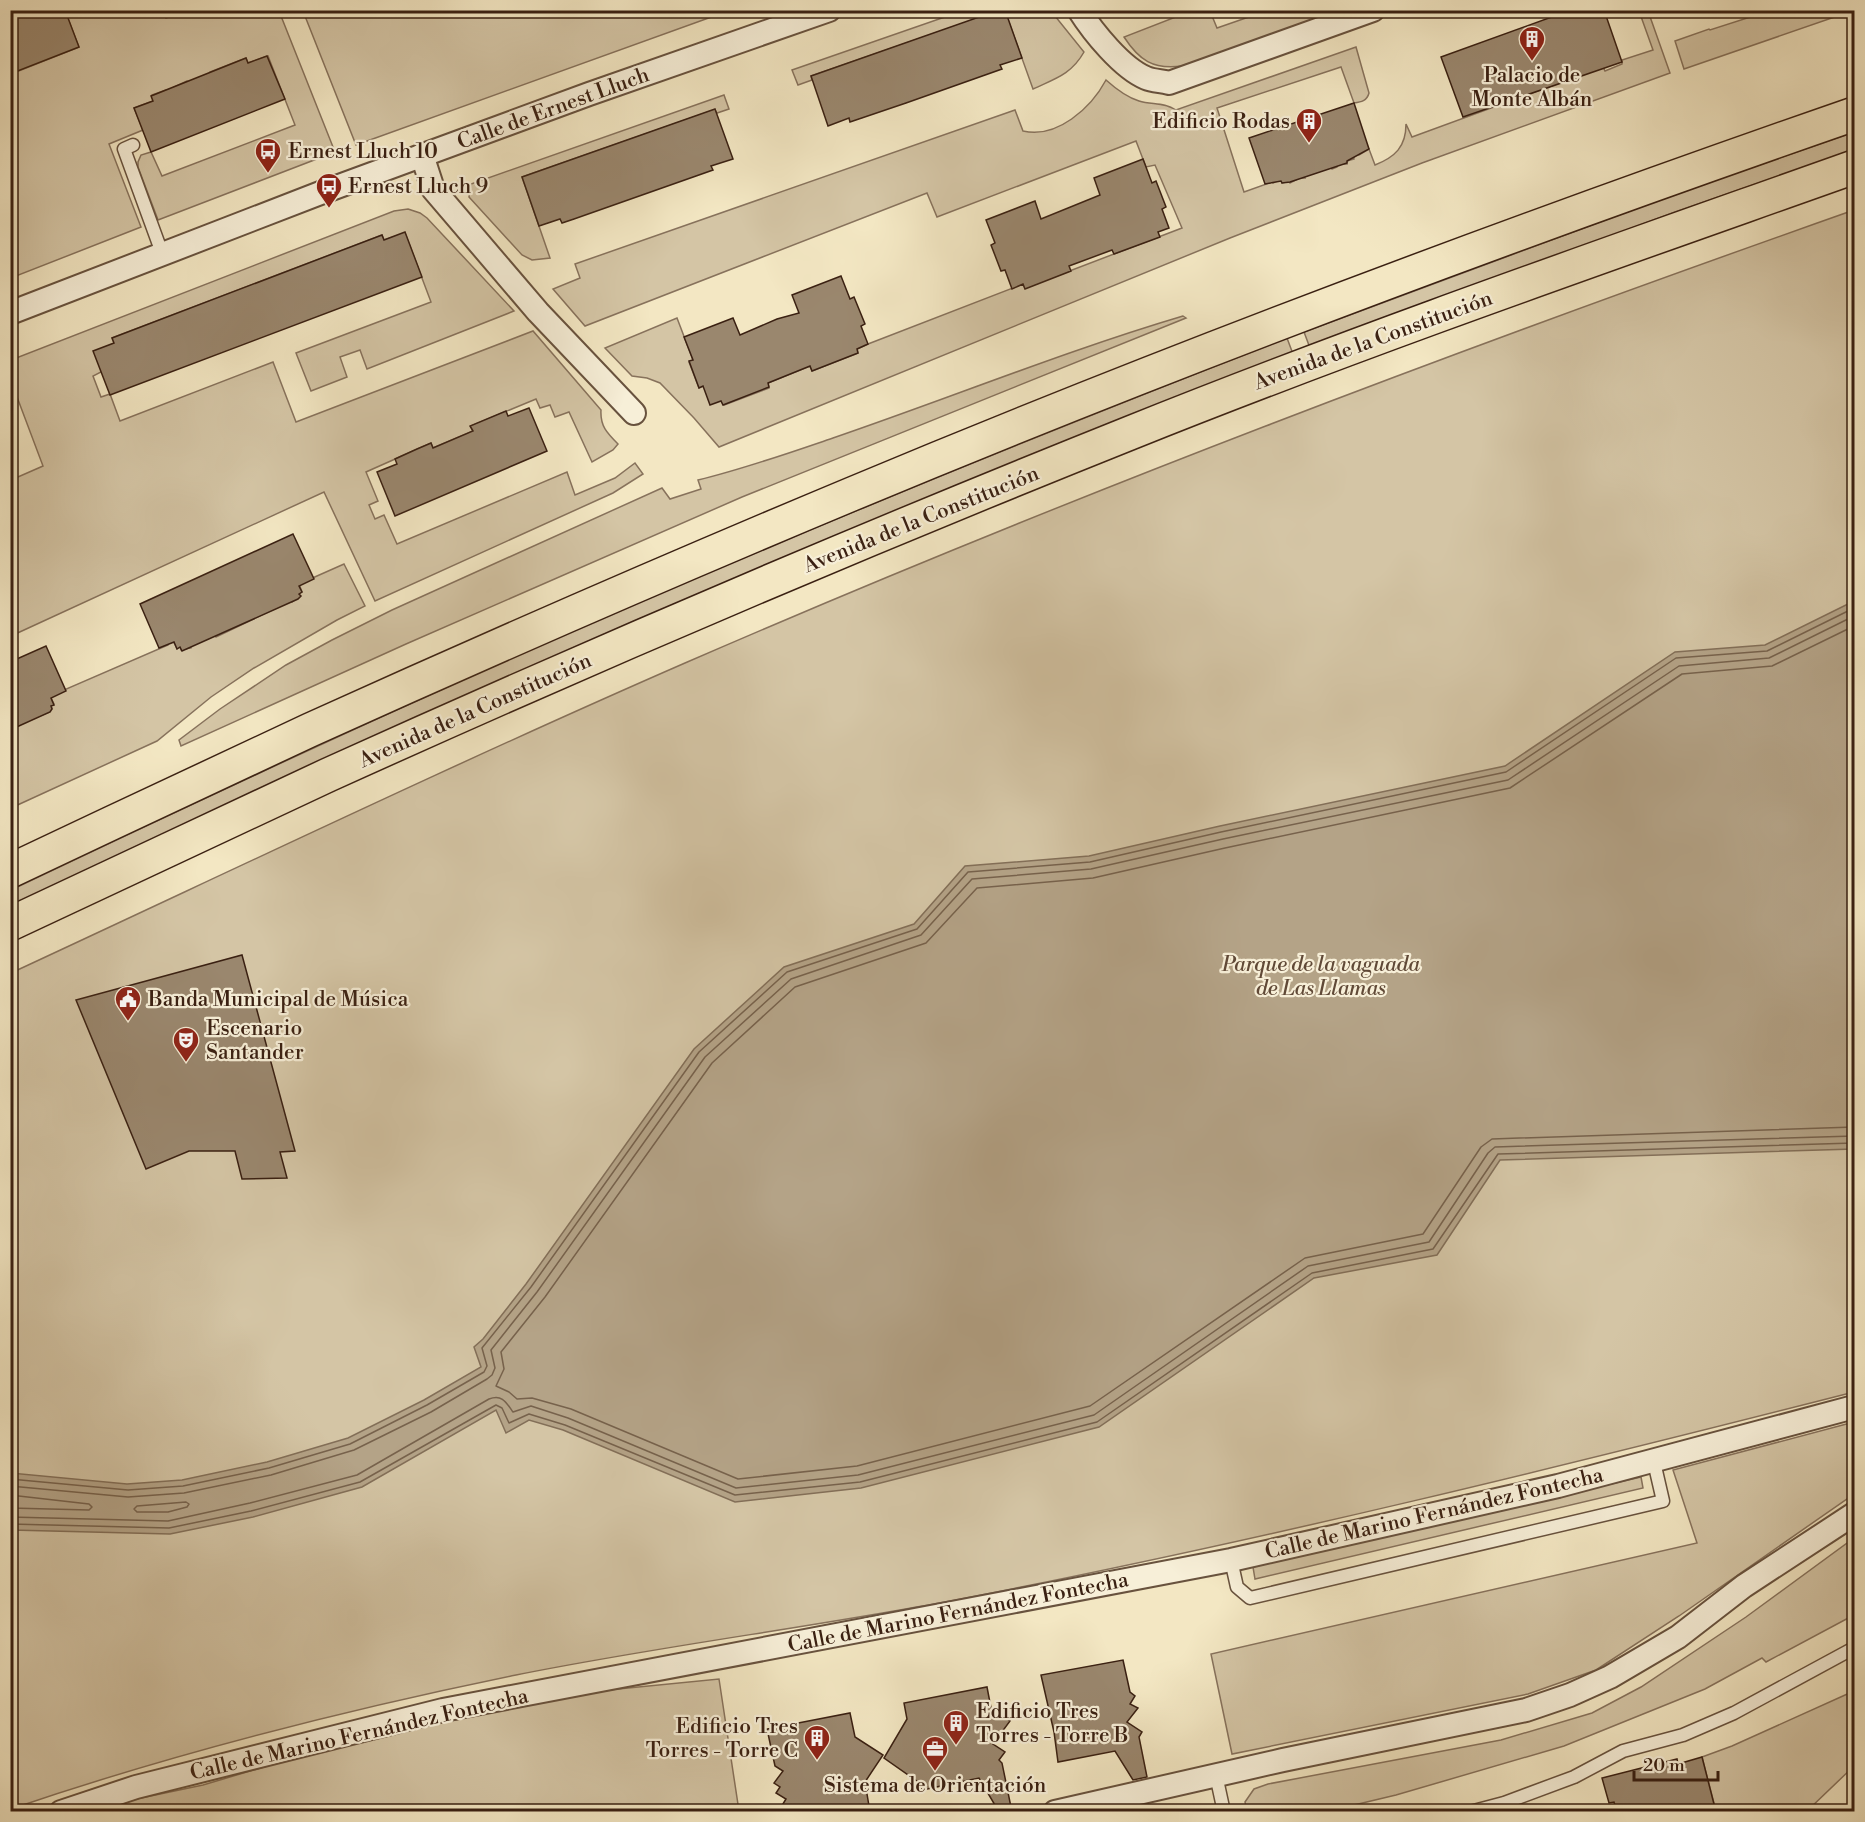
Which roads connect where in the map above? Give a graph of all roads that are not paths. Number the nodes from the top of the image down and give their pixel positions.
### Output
1 (829, 10) edge
2 (1079, 10) edge
3 (1373, 10) edge
4 (1854, 114) edge
5 (133, 145) dead end
6 (422, 156) junction
7 (1854, 167) edge
8 (162, 253) junction
9 (10, 313) edge
10 (634, 413) dead end
11 (10, 871) edge
12 (10, 924) edge
13 (1854, 1407) edge
14 (1654, 1462) junction
15 (1854, 1514) edge
16 (1231, 1560) junction
17 (1854, 1648) edge
18 (1216, 1775) junction
19 (1506, 1807) edge
20 (61, 1812) edge
21 (1055, 1812) edge
22 (1224, 1812) edge
23 (1470, 1812) edge

1 - 6 street, Calle de Ernest Lluch
2 - 3 street
4 - 11 main road
5 - 8 lane
6 - 8 street, Calle de Ernest Lluch
6 - 10 street
7 - 12 main road, Avenida de la Constitución
8 - 9 street, Calle de Ernest Lluch
13 - 14 street, Calle de Marino Fernández Fontecha
14 - 16 street, Calle de Marino Fernández Fontecha
14 - 16 lane
15 - 18 street
16 - 20 street, Calle de Marino Fernández Fontecha
17 - 19 lane
18 - 21 street
18 - 22 lane
19 - 23 lane

